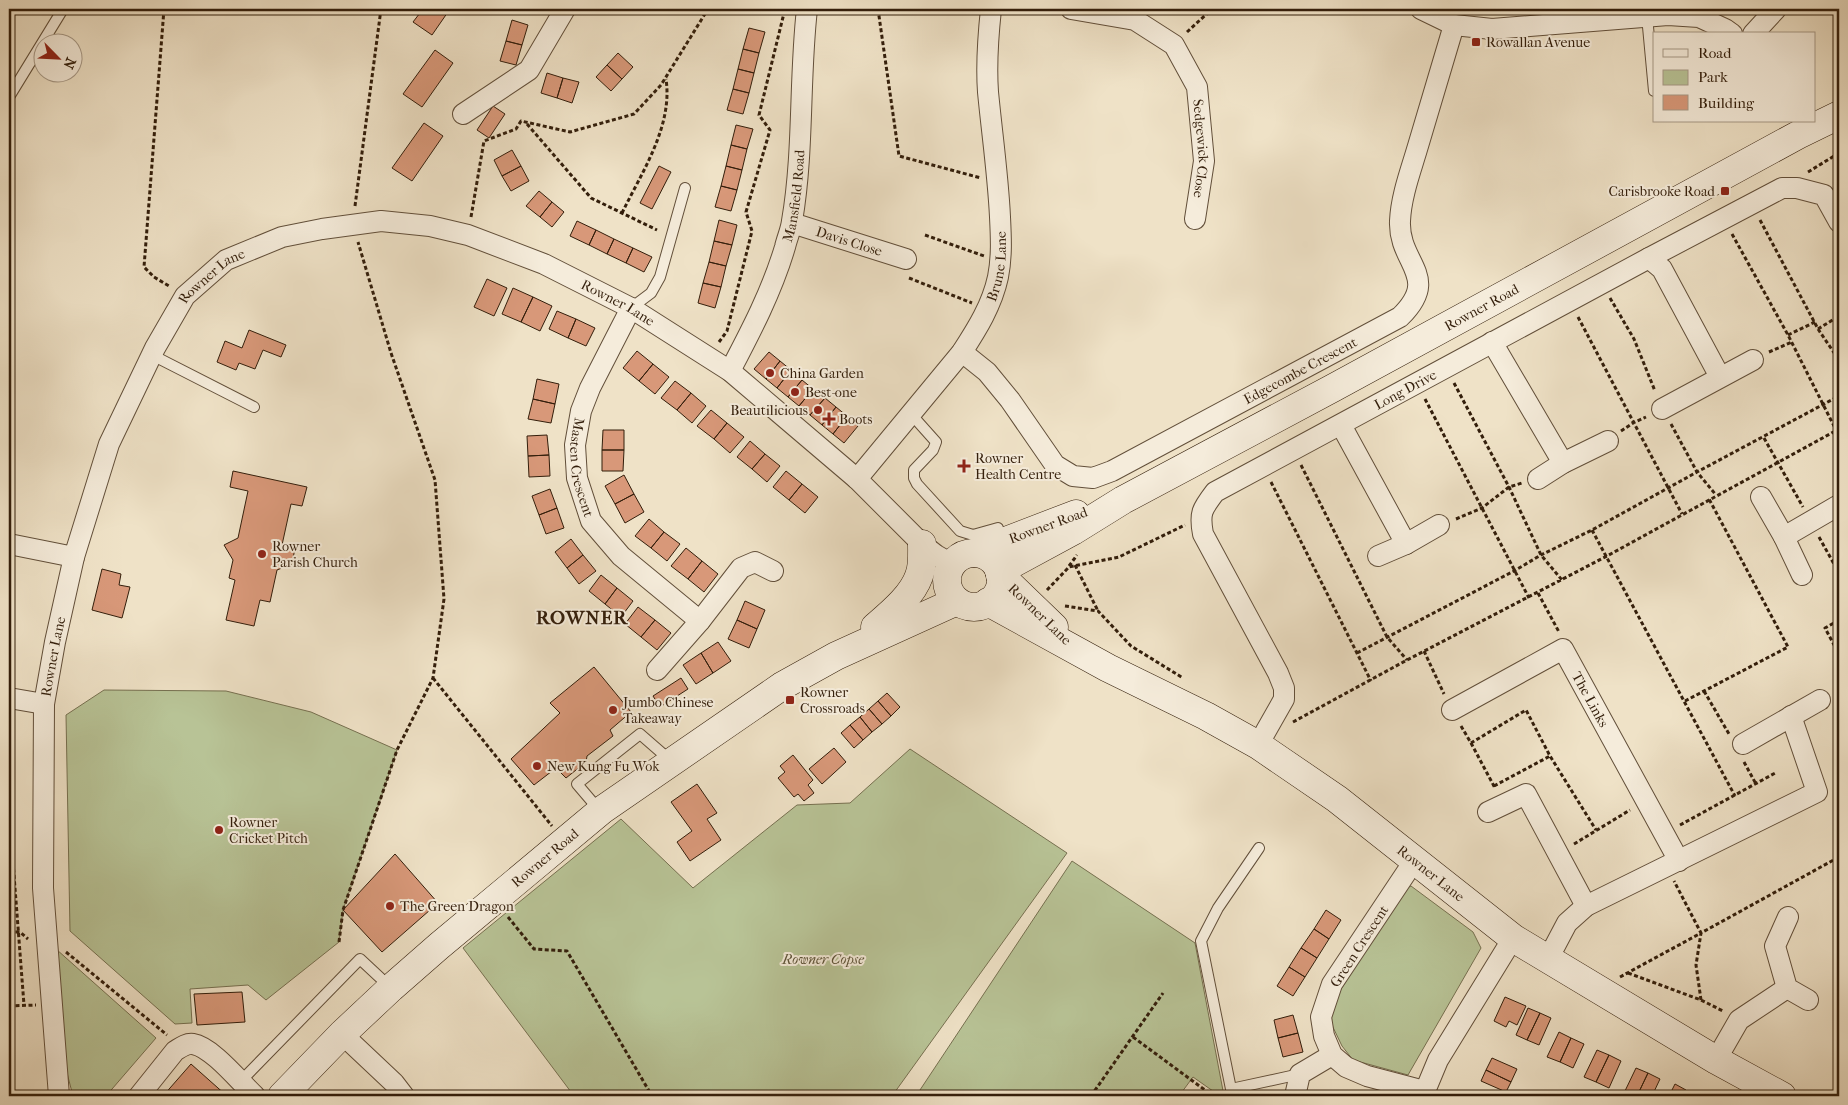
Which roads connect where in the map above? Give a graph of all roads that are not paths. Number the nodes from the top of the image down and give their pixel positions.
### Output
1 (63, 9) edge
2 (566, 9) edge
3 (806, 9) edge
4 (992, 9) edge
5 (1071, 9) edge
6 (1421, 9) edge
7 (1776, 9) edge
8 (1648, 16) junction
9 (1454, 25) junction
10 (1728, 32) edge
11 (1756, 32) edge
12 (1653, 78) edge
13 (9, 97) edge
14 (463, 114) dead end
15 (1839, 115) edge
16 (1815, 122) edge
17 (1816, 122) edge
18 (1794, 128) edge
19 (684, 188) dead end
20 (1195, 219) dead end
21 (792, 222) junction
22 (1839, 222) edge
23 (1649, 258) junction
24 (908, 269) road end
25 (631, 308) junction
26 (1492, 342) junction
27 (962, 352) junction
28 (152, 355) junction
29 (1752, 360) road end
30 (730, 371) junction
31 (1720, 377) junction
32 (254, 408) dead end
33 (1662, 409) road end
34 (911, 414) junction
35 (1341, 425) junction
36 (1608, 441) road end
37 (1563, 463) junction
38 (857, 479) junction
39 (1538, 479) road end
40 (1762, 497) dead end
41 (1123, 500) junction
42 (1839, 505) edge
43 (1439, 525) road end
44 (998, 528) dead end
45 (1073, 532) junction
46 (1784, 537) junction
47 (9, 544) edge
48 (922, 544) junction
49 (1406, 544) junction
50 (1378, 556) dead end
51 (74, 557) junction
52 (773, 571) dead end
53 (1000, 573) junction
54 (1802, 575) dead end
55 (958, 576) junction
56 (1033, 595) junction
57 (988, 602) junction
58 (700, 621) junction
59 (875, 627) junction
60 (1080, 652) junction
61 (836, 656) junction
62 (657, 670) dead end
63 (9, 698) edge
64 (1820, 700) dead end
65 (44, 704) junction
66 (1452, 710) road end
67 (1791, 716) junction
68 (1258, 745) junction
69 (1738, 746) road end
70 (672, 762) junction
71 (1496, 808) road end
72 (600, 812) junction
73 (1259, 848) dead end
74 (1414, 861) junction
75 (1673, 864) junction
76 (1586, 906) junction
77 (1788, 917) dead end
78 (1513, 938) junction
79 (1548, 960) junction
80 (391, 988) junction
81 (1787, 988) junction
82 (1808, 1000) dead end
83 (342, 1034) junction
84 (1332, 1054) junction
85 (1716, 1060) junction
86 (1300, 1074) junction
87 (240, 1082) junction
88 (1423, 1094) edge
89 (59, 1096) edge
90 (139, 1096) edge
91 (255, 1096) edge
92 (282, 1096) edge
93 (404, 1096) edge
94 (1295, 1096) edge
95 (1782, 1096) edge

1 - 13 lane
2 - 14 street
3 - 21 street, Mansfield Road
4 - 27 street, Brune Lane
5 - 20 street, Sedgewick Close
6 - 9 street
7 - 11 street
8 - 9 street
8 - 10 street
8 - 12 lane
9 - 27 street, Edgecombe Crescent
15 - 17 main road, Rowner Road
16 - 18 main road, Rowner Road
18 - 41 main road, Rowner Road
19 - 25 lane
21 - 24 street, Davis Close
21 - 30 street, Mansfield Road
22 - 23 street, Long Drive
23 - 26 street, Long Drive
23 - 31 street
25 - 28 street, Rowner Lane
25 - 30 street, Rowner Lane
25 - 58 street, Masten Crescent
26 - 35 street, Long Drive
26 - 37 street
27 - 34 street, Brune Lane
28 - 32 lane
28 - 51 street, Rowner Lane
29 - 31 street
30 - 38 street, Rowner Lane
31 - 33 street
34 - 38 street, Brune Lane
34 - 44 lane
35 - 49 street
35 - 68 street, Long Drive
36 - 37 street
37 - 39 street
38 - 48 street, Rowner Lane
40 - 46 street
41 - 45 main road, Rowner Road
41 - 55 main road, Rowner Road
42 - 46 street
43 - 49 street
45 - 53 main road, Rowner Road
45 - 56 main road
46 - 54 street
47 - 51 street
48 - 55 street, Rowner Lane
48 - 59 main road
49 - 50 street
51 - 65 street, Rowner Lane
52 - 58 street
53 - 55 main road, Rowner Lane
53 - 56 main road, Rowner Lane
53 - 57 main road
55 - 57 main road
55 - 59 main road, Rowner Road
55 - 61 main road, Rowner Road
56 - 60 main road, Rowner Lane
57 - 60 main road, Rowner Lane
58 - 62 street
59 - 61 main road, Rowner Road
60 - 68 main road, Rowner Lane
61 - 70 main road, Rowner Road
63 - 65 street
64 - 67 street
65 - 89 street, Rowner Lane
66 - 75 street, The Links
67 - 69 street
67 - 75 street
68 - 74 main road, Rowner Lane
70 - 72 main road, Rowner Road
70 - 72 lane
71 - 76 street
72 - 80 main road, Rowner Road
73 - 86 lane
74 - 78 main road, Rowner Lane
74 - 84 street, Green Crescent
75 - 76 street
76 - 79 street
77 - 81 street
78 - 79 main road, Rowner Lane
78 - 88 street
79 - 85 main road, Rowner Lane
80 - 83 main road, Rowner Road
80 - 87 lane
81 - 82 street
81 - 85 street
83 - 92 main road, Rowner Road
83 - 93 street
84 - 86 street
84 - 88 street
85 - 95 main road, Rowner Lane
86 - 94 street
87 - 90 street
87 - 91 street

